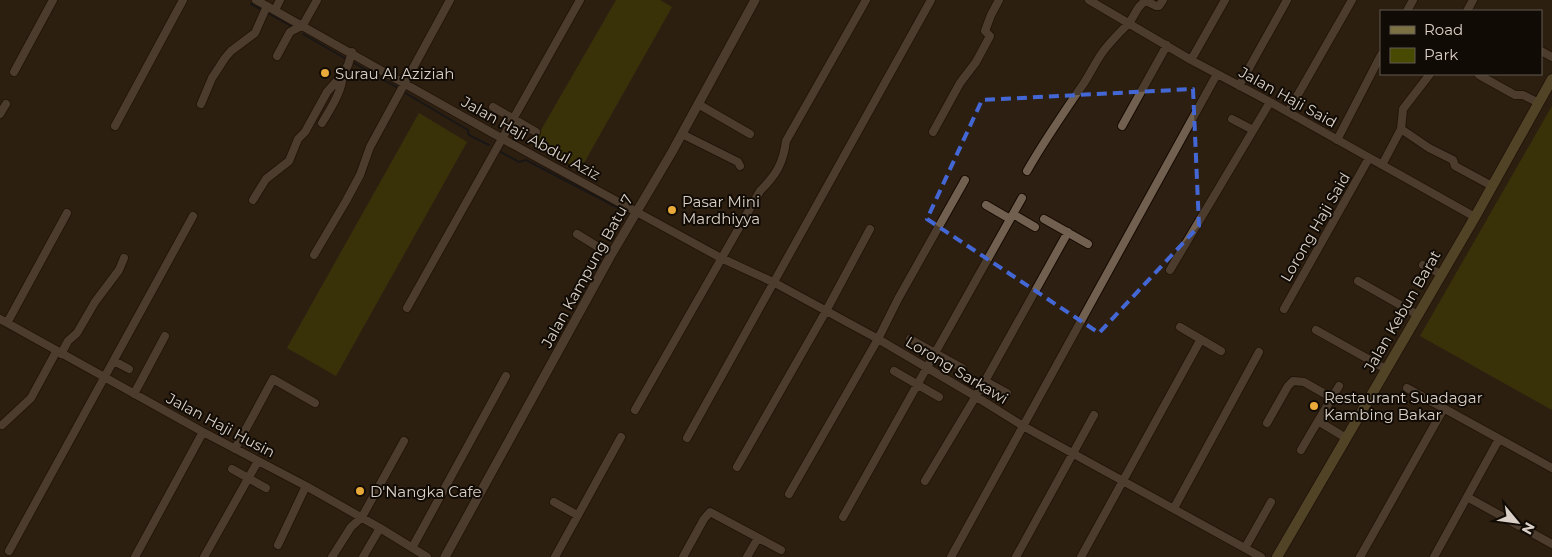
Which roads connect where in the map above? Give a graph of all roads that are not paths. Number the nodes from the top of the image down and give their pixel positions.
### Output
1 (53, 0) edge
2 (183, 0) edge
3 (256, 0) edge
4 (280, 0) edge
5 (317, 0) edge
6 (450, 0) edge
7 (580, 0) edge
8 (755, 0) edge
9 (866, 0) edge
10 (931, 0) edge
11 (999, 0) edge
12 (1089, 0) edge
13 (1163, 0) edge
14 (1225, 0) edge
15 (1287, 0) edge
16 (1352, 0) edge
17 (1099, 3) edge
18 (265, 10) junction
19 (275, 10) junction
20 (1128, 24) junction
21 (303, 25) junction
22 (1167, 46) junction
23 (351, 54) junction
24 (277, 56) dead end
25 (1380, 57) edge
26 (1191, 60) junction
27 (14, 72) dead end
28 (343, 74) junction
29 (1217, 74) junction
30 (1429, 75) edge
31 (1479, 76) dead end
32 (1552, 79) edge
33 (1239, 86) junction
34 (402, 87) junction
35 (1270, 102) junction
36 (1539, 103) junction
37 (6, 104) dead end
38 (201, 104) dead end
39 (698, 104) junction
40 (493, 107) dead end
41 (1288, 112) junction
42 (0, 114) edge
43 (514, 119) junction
44 (1232, 119) dead end
45 (322, 123) dead end
46 (115, 126) dead end
47 (1122, 126) dead end
48 (1401, 129) junction
49 (1253, 130) junction
50 (536, 132) dead end
51 (933, 132) dead end
52 (682, 134) junction
53 (750, 134) dead end
54 (503, 139) junction
55 (1337, 140) junction
56 (1369, 158) junction
57 (1382, 165) junction
58 (740, 166) dead end
59 (1027, 171) dead end
60 (965, 180) dead end
61 (1492, 186) junction
62 (1022, 198) dead end
63 (253, 200) dead end
64 (986, 205) dead end
65 (636, 211) junction
66 (67, 213) dead end
67 (193, 216) dead end
68 (1012, 216) junction
69 (1475, 217) junction
70 (1044, 219) dead end
71 (1035, 226) dead end
72 (870, 229) dead end
73 (1068, 232) junction
74 (577, 234) dead end
75 (1088, 244) dead end
76 (314, 255) dead end
77 (610, 255) junction
78 (124, 258) dead end
79 (720, 258) junction
80 (1423, 265) dead end
81 (1170, 270) dead end
82 (1441, 274) junction
83 (1358, 281) dead end
84 (775, 283) junction
85 (407, 308) dead end
86 (1284, 310) dead end
87 (826, 311) junction
88 (1418, 315) junction
89 (2, 322) edge
90 (1180, 328) dead end
91 (1316, 330) dead end
92 (165, 336) dead end
93 (878, 339) junction
94 (910, 339) dead end
95 (1201, 339) junction
96 (1222, 351) dead end
97 (935, 352) junction
98 (1259, 352) dead end
99 (59, 353) junction
100 (114, 361) junction
101 (926, 367) junction
102 (962, 368) dead end
103 (129, 369) dead end
104 (1386, 369) junction
105 (894, 371) dead end
106 (506, 376) dead end
107 (104, 378) junction
108 (985, 380) junction
109 (917, 385) junction
110 (1339, 386) dead end
111 (1407, 388) dead end
112 (1007, 393) dead end
113 (134, 394) junction
114 (976, 396) junction
115 (939, 397) dead end
116 (1332, 398) junction
117 (315, 403) dead end
118 (1444, 408) junction
119 (635, 410) dead end
120 (1094, 415) dead end
121 (1318, 421) junction
122 (1267, 423) dead end
123 (2, 425) dead end
124 (1023, 426) junction
125 (203, 432) junction
126 (621, 437) dead end
127 (687, 438) dead end
128 (1346, 438) junction
129 (1499, 439) junction
130 (404, 441) dead end
131 (235, 449) junction
132 (1301, 450) dead end
133 (1072, 453) junction
134 (258, 461) junction
135 (737, 467) dead end
136 (1552, 468) edge
137 (232, 469) dead end
138 (248, 478) junction
139 (926, 481) dead end
140 (1123, 481) junction
141 (306, 486) junction
142 (266, 488) dead end
143 (789, 494) dead end
144 (1467, 497) junction
145 (554, 502) dead end
146 (1271, 502) dead end
147 (1174, 508) junction
148 (577, 515) junction
149 (362, 517) junction
150 (843, 517) dead end
151 (380, 528) junction
152 (758, 538) junction
153 (1552, 544) edge
154 (278, 545) dead end
155 (412, 548) junction
156 (1245, 548) junction
157 (781, 550) dead end
158 (9, 551) dead end
159 (135, 557) edge
160 (204, 557) edge
161 (332, 557) edge
162 (363, 557) edge
163 (427, 557) edge
164 (445, 557) edge
165 (555, 557) edge
166 (683, 557) edge
167 (747, 557) edge
168 (951, 557) edge
169 (1016, 557) edge
170 (1081, 557) edge
171 (1261, 557) edge
172 (1277, 557) edge
173 (1360, 557) edge
174 (1434, 557) edge

1 - 27 street
2 - 46 street
3 - 18 street, Jalan Haji Abdul Aziz
4 - 19 street
5 - 21 street
6 - 34 street
7 - 43 street
8 - 39 street, Jalan Kampung Batu 7
9 - 79 street
10 - 84 street
11 - 51 street
12 - 17 street, Jalan Haji Said
13 - 20 street
14 - 26 street
15 - 33 street
16 - 41 street
17 - 20 street, Jalan Haji Said
18 - 19 street, Jalan Haji Abdul Aziz
18 - 38 street
19 - 21 street, Jalan Haji Abdul Aziz
20 - 22 street, Jalan Haji Said
20 - 59 street
21 - 23 street, Jalan Haji Abdul Aziz
21 - 24 street
22 - 26 street, Jalan Haji Said
22 - 47 street
23 - 28 street
23 - 34 street, Jalan Haji Abdul Aziz
25 - 55 street
26 - 29 street, Jalan Haji Said
28 - 45 street
28 - 63 street
29 - 33 street, Jalan Haji Said
29 - 124 street
30 - 48 street
31 - 36 street
32 - 36 main road, Jalan Kebun Barat
33 - 35 street, Jalan Haji Said
34 - 54 street, Jalan Haji Abdul Aziz
34 - 76 street
35 - 41 street, Jalan Haji Said
35 - 49 street
36 - 61 main road, Jalan Kebun Barat
37 - 42 street
39 - 52 street, Jalan Kampung Batu 7
39 - 53 street
40 - 43 street
41 - 55 street, Jalan Haji Said
43 - 50 street
43 - 54 street
44 - 49 street
48 - 57 street
48 - 61 street
49 - 81 street
52 - 58 street
52 - 65 street, Jalan Kampung Batu 7
54 - 65 street, Jalan Haji Abdul Aziz
54 - 85 street
55 - 56 street, Jalan Haji Said
56 - 57 street, Jalan Haji Said
56 - 86 street, Lorong Haji Said
57 - 69 street, Jalan Haji Said
60 - 93 street
61 - 69 main road, Jalan Kebun Barat
62 - 68 street
64 - 68 street
65 - 77 street, Jalan Kampung Batu 7
65 - 79 street, Lorong Sarkawi
66 - 89 street
67 - 100 street
68 - 71 street
68 - 97 street
69 - 82 main road, Jalan Kebun Barat
70 - 73 street
72 - 87 street
73 - 75 street
73 - 108 street
74 - 77 street
77 - 164 street, Jalan Kampung Batu 7
78 - 99 street
79 - 84 street, Lorong Sarkawi
79 - 119 street
80 - 82 street
82 - 88 main road, Jalan Kebun Barat
83 - 88 street
84 - 87 street, Lorong Sarkawi
84 - 127 street
87 - 93 street, Lorong Sarkawi
87 - 135 street
88 - 104 main road, Jalan Kebun Barat
89 - 99 street, Jalan Haji Husin
90 - 95 street
91 - 104 street
92 - 113 street
93 - 101 street, Lorong Sarkawi
93 - 143 street
94 - 97 street
95 - 96 street
95 - 140 street
97 - 101 street
97 - 102 street
98 - 147 street
99 - 107 street, Jalan Haji Husin
99 - 123 street
100 - 103 street
100 - 107 street
101 - 109 street
101 - 114 street, Lorong Sarkawi
104 - 128 main road, Jalan Kebun Barat
105 - 109 street
106 - 155 street
107 - 113 street, Jalan Haji Husin
107 - 158 street
108 - 112 street
108 - 114 street
109 - 115 street
109 - 150 street
110 - 116 street
111 - 118 street
113 - 125 street, Jalan Haji Husin
114 - 124 street, Lorong Sarkawi
114 - 139 street
116 - 121 street
116 - 122 street
117 - 131 street
118 - 129 street
118 - 173 street
120 - 133 street
121 - 128 street
121 - 132 street
124 - 133 street, Lorong Sarkawi
124 - 168 street
125 - 131 street, Jalan Haji Husin
125 - 159 street
126 - 148 street
128 - 172 main road, Jalan Kebun Barat
129 - 136 street
129 - 144 street
130 - 149 street
131 - 134 street, Jalan Haji Husin
133 - 140 street, Lorong Sarkawi
133 - 169 street
134 - 138 street
134 - 141 street, Jalan Haji Husin
137 - 138 street
138 - 142 street
138 - 160 street
140 - 147 street, Lorong Sarkawi
140 - 170 street
141 - 149 street, Jalan Haji Husin
141 - 154 street
144 - 153 street
144 - 174 street
145 - 148 street
146 - 156 street
147 - 156 street, Lorong Sarkawi
148 - 165 street
149 - 151 street, Jalan Haji Husin
149 - 161 street
151 - 155 street, Jalan Haji Husin
151 - 162 street
152 - 157 street
152 - 166 street
152 - 167 street
155 - 163 street, Jalan Haji Husin
156 - 171 street, Lorong Sarkawi

